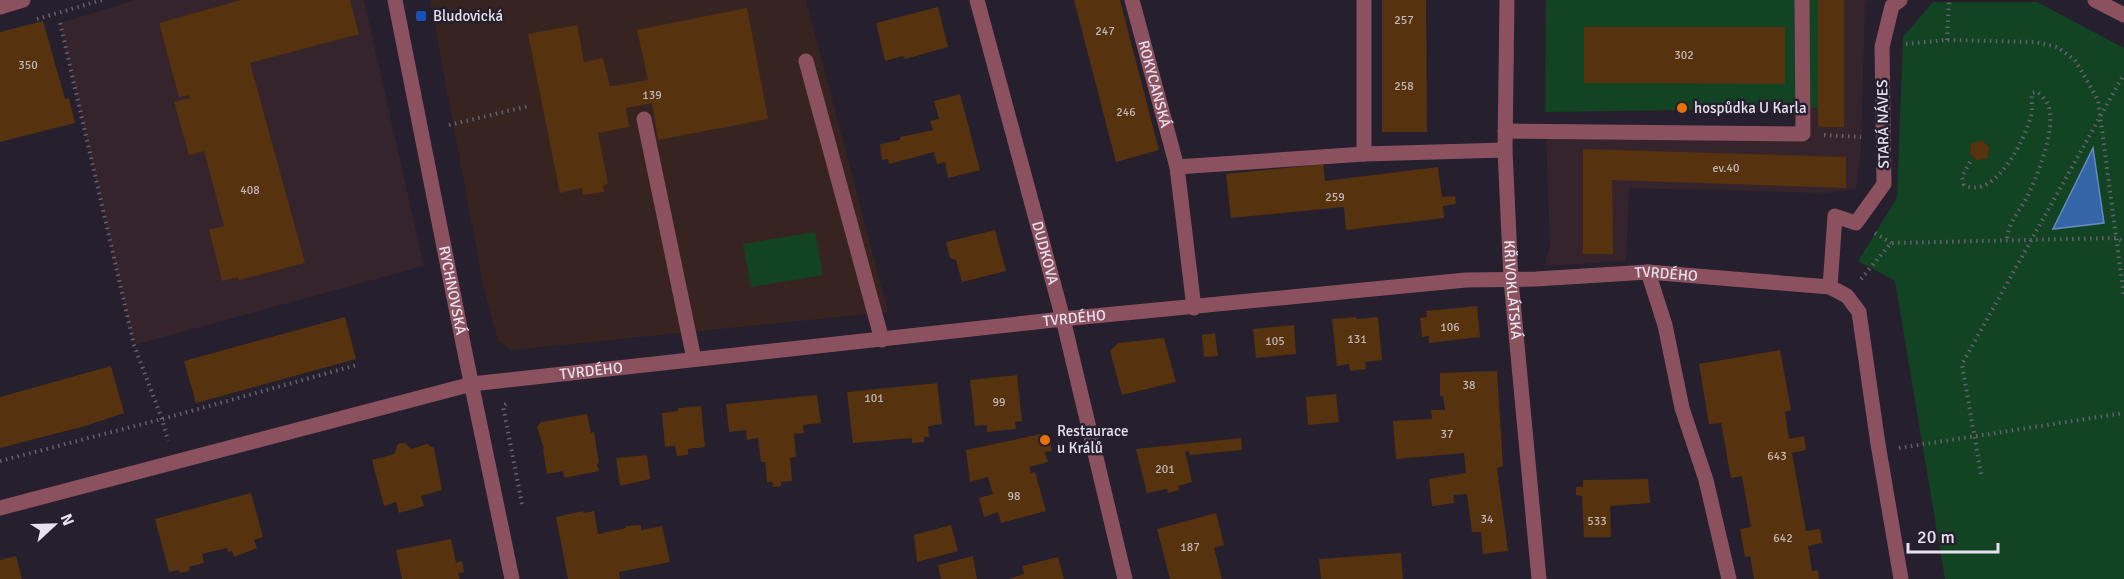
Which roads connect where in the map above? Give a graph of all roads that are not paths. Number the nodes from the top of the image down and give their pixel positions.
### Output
1 (23, 0) edge
2 (395, 0) edge
3 (977, 0) edge
4 (1132, 0) edge
5 (1364, 0) edge
6 (1507, 0) edge
7 (1802, 0) edge
8 (1900, 0) edge
9 (2095, 0) edge
10 (0, 7) edge
11 (2124, 15) edge
12 (806, 61) dead end
13 (644, 119) dead end
14 (1505, 131) junction
15 (1505, 150) junction
16 (1364, 154) junction
17 (1177, 166) junction
18 (1648, 272) junction
19 (1511, 280) junction
20 (1830, 287) junction
21 (1194, 308) junction
22 (1063, 319) junction
23 (882, 340) junction
24 (694, 359) junction
25 (472, 384) junction
26 (0, 508) edge
27 (512, 579) edge
28 (1125, 579) edge
29 (1539, 579) edge
30 (1729, 579) edge
31 (1901, 579) edge

1 - 10 street
2 - 25 street, RYCHNOVSKÁ
3 - 22 street, DUDKOVA
4 - 17 street, ROKYCANSKÁ
5 - 16 street
6 - 14 street, KŘIVOKLÁTSKÁ
7 - 14 street
8 - 20 street, STARÁ NÁVES
9 - 11 street
12 - 23 street
13 - 24 street
14 - 15 street, KŘIVOKLÁTSKÁ
15 - 16 street
15 - 19 street, KŘIVOKLÁTSKÁ
16 - 17 street
17 - 21 street
18 - 19 street, TVRDÉHO
18 - 20 street, TVRDÉHO
18 - 30 street
19 - 21 street, TVRDÉHO
19 - 29 street, KŘIVOKLÁTSKÁ
20 - 31 street, TVRDÉHO
21 - 22 street, TVRDÉHO
22 - 23 street, TVRDÉHO
22 - 28 street, DUDKOVA
23 - 24 street, TVRDÉHO
24 - 25 street, TVRDÉHO
25 - 26 street, TVRDÉHO
25 - 27 street, RYCHNOVSKÁ

